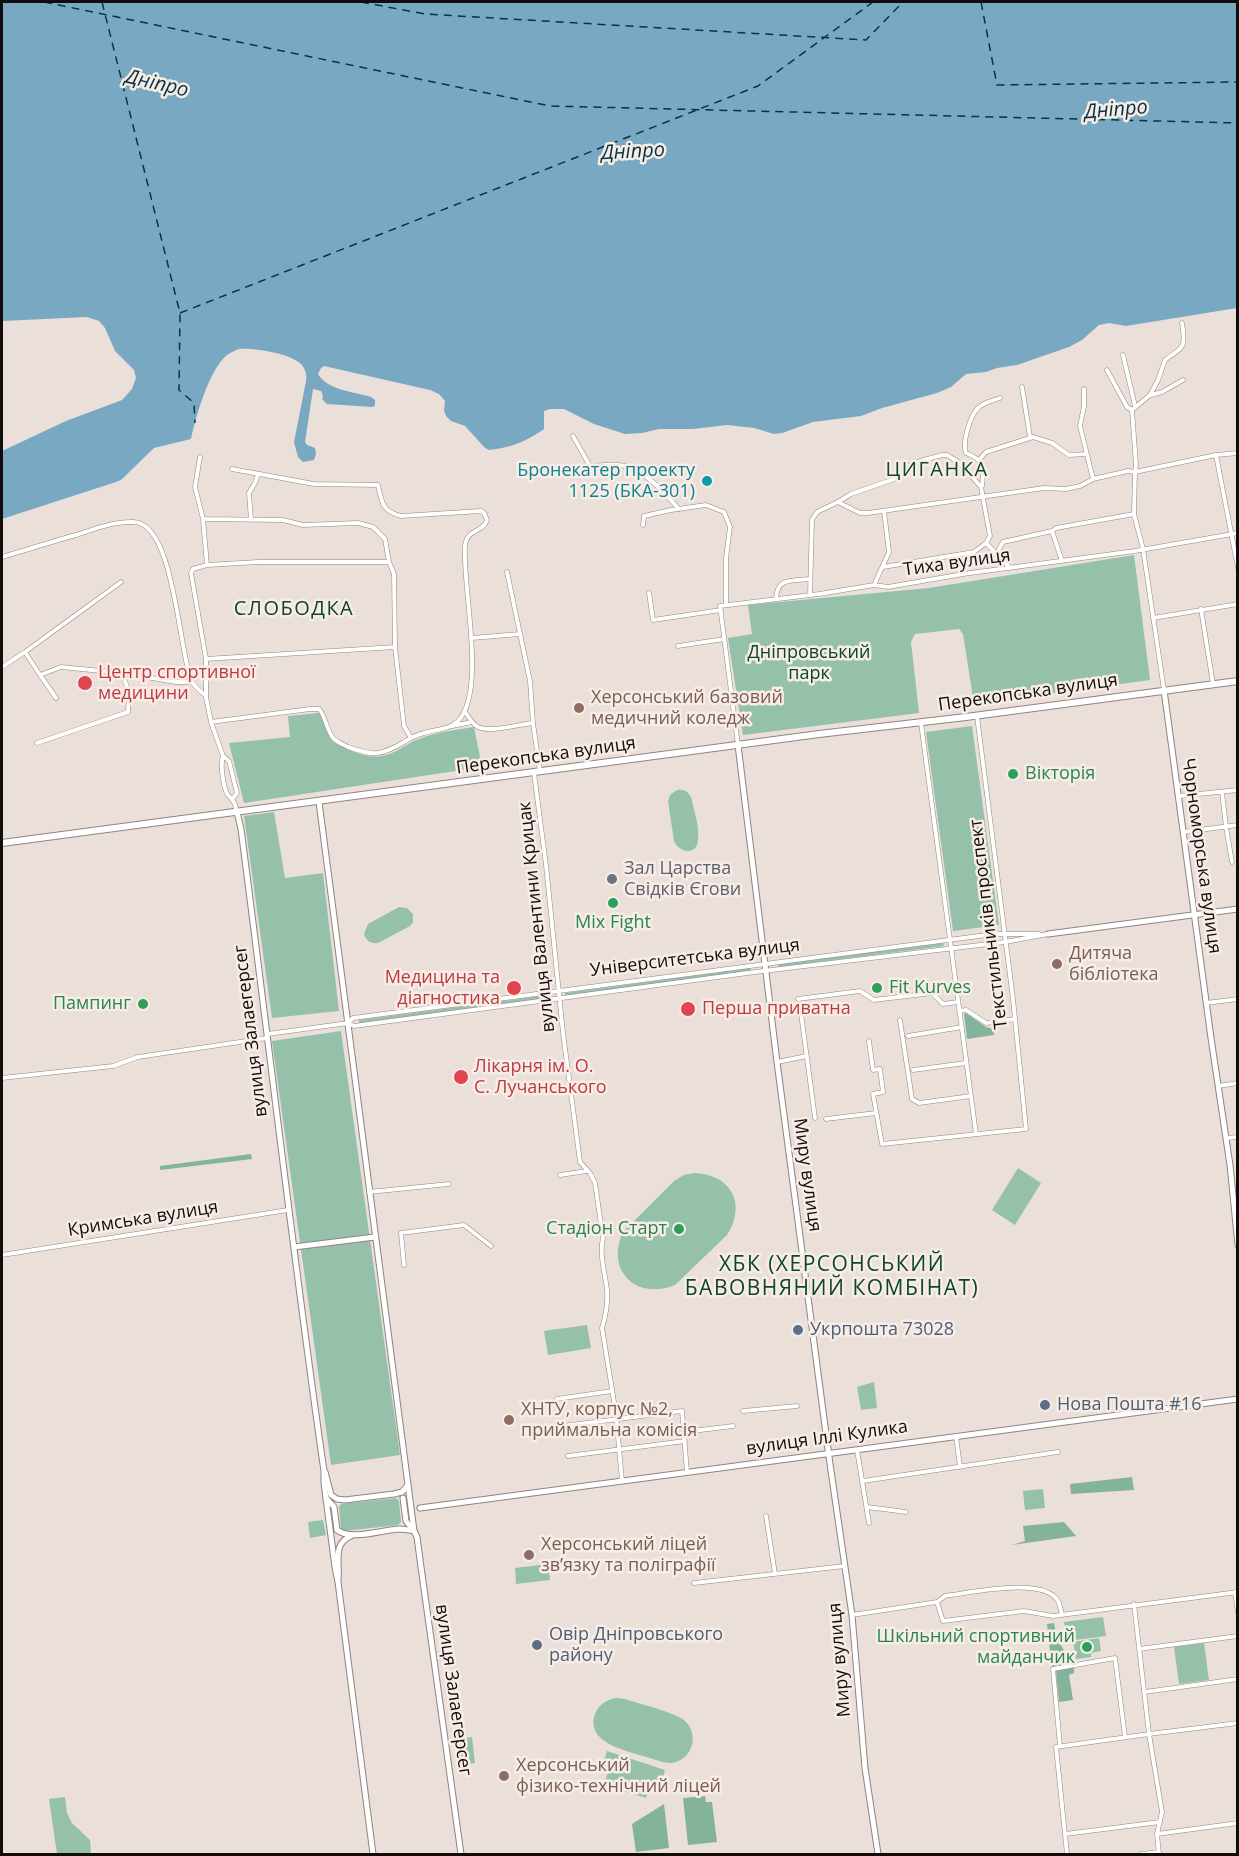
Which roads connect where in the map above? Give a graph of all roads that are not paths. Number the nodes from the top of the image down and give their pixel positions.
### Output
1 (1182, 323) dead end
2 (1123, 355) dead end
3 (1107, 370) dead end
4 (1183, 380) dead end
5 (1022, 387) dead end
6 (1084, 389) dead end
7 (1150, 395) junction
8 (1000, 398) dead end
9 (1133, 408) junction
10 (573, 436) dead end
11 (1030, 437) junction
12 (1238, 453) edge
13 (1087, 454) junction
14 (1216, 455) junction
15 (200, 457) dead end
16 (979, 460) junction
17 (591, 468) junction
18 (232, 469) dead end
19 (568, 472) dead end
20 (1135, 472) junction
21 (258, 474) junction
22 (1093, 479) junction
23 (981, 487) junction
24 (984, 496) junction
25 (838, 502) junction
26 (679, 509) junction
27 (884, 511) junction
28 (1134, 514) junction
29 (203, 519) junction
30 (251, 520) junction
31 (643, 525) dead end
32 (1052, 531) junction
33 (1238, 533) edge
34 (1231, 535) junction
35 (986, 543) junction
36 (1143, 549) junction
37 (997, 553) junction
38 (2, 557) edge
39 (1062, 561) junction
40 (389, 562) junction
41 (207, 565) junction
42 (883, 567) junction
43 (1010, 568) junction
44 (1238, 568) edge
45 (507, 572) dead end
46 (810, 579) junction
47 (121, 582) dead end
48 (874, 585) junction
49 (649, 593) dead end
50 (810, 595) junction
51 (776, 599) junction
52 (1238, 604) edge
53 (726, 605) junction
54 (721, 608) junction
55 (1201, 609) junction
56 (1154, 618) junction
57 (520, 634) junction
58 (472, 638) junction
59 (724, 639) junction
60 (678, 646) dead end
61 (395, 647) junction
62 (25, 652) junction
63 (206, 659) junction
64 (2, 667) edge
65 (122, 673) junction
66 (40, 675) junction
67 (1238, 681) edge
68 (192, 682) junction
69 (1213, 685) junction
70 (1164, 690) junction
71 (206, 697) junction
72 (56, 698) dead end
73 (465, 712) junction
74 (977, 716) junction
75 (472, 722) junction
76 (211, 723) junction
77 (533, 723) junction
78 (921, 723) junction
79 (452, 726) junction
80 (411, 738) junction
81 (37, 743) dead end
82 (738, 745) junction
83 (223, 756) junction
84 (537, 772) junction
85 (1238, 790) edge
86 (1222, 792) junction
87 (1178, 796) junction
88 (233, 798) junction
89 (319, 802) junction
90 (237, 812) junction
91 (1238, 825) edge
92 (1226, 827) junction
93 (1184, 832) junction
94 (2, 843) edge
95 (1232, 862) dead end
96 (1238, 909) edge
97 (1194, 916) junction
98 (1004, 933) junction
99 (1048, 934) junction
100 (951, 939) junction
101 (1005, 942) junction
102 (952, 948) junction
103 (766, 963) junction
104 (766, 971) junction
105 (559, 991) junction
106 (560, 999) junction
107 (798, 999) dead end
108 (1238, 999) edge
109 (958, 1002) junction
110 (1206, 1003) junction
111 (800, 1006) dead end
112 (960, 1011) junction
113 (1015, 1019) junction
114 (900, 1020) dead end
115 (348, 1023) junction
116 (962, 1027) junction
117 (268, 1036) junction
118 (908, 1036) dead end
119 (869, 1041) dead end
120 (807, 1056) junction
121 (777, 1062) junction
122 (966, 1063) junction
123 (913, 1070) dead end
124 (2, 1078) edge
125 (1238, 1083) edge
126 (1218, 1086) junction
127 (971, 1096) junction
128 (876, 1113) junction
129 (815, 1118) dead end
130 (826, 1119) dead end
131 (976, 1134) junction
132 (1238, 1137) edge
133 (1226, 1138) junction
134 (588, 1171) junction
135 (560, 1174) dead end
136 (449, 1184) dead end
137 (1235, 1188) edge
138 (369, 1192) junction
139 (288, 1210) junction
140 (375, 1237) junction
141 (1238, 1245) edge
142 (491, 1246) dead end
143 (294, 1247) junction
144 (2, 1254) edge
145 (404, 1265) dead end
146 (612, 1391) junction
147 (557, 1399) dead end
148 (1238, 1399) edge
149 (797, 1406) dead end
150 (743, 1411) dead end
151 (616, 1419) junction
152 (563, 1426) dead end
153 (733, 1426) dead end
154 (684, 1432) junction
155 (956, 1436) junction
156 (685, 1441) junction
157 (857, 1449) junction
158 (619, 1450) junction
159 (1059, 1452) dead end
160 (829, 1454) junction
161 (568, 1456) dead end
162 (960, 1467) junction
163 (324, 1471) junction
164 (687, 1472) junction
165 (622, 1481) junction
166 (863, 1481) junction
167 (408, 1485) junction
168 (394, 1494) junction
169 (326, 1498) junction
170 (403, 1498) junction
171 (345, 1500) junction
172 (410, 1502) junction
173 (333, 1507) junction
174 (867, 1507) junction
175 (420, 1508) junction
176 (906, 1512) dead end
177 (329, 1515) junction
178 (412, 1515) junction
179 (766, 1516) dead end
180 (406, 1521) junction
181 (869, 1523) dead end
182 (400, 1529) junction
183 (414, 1531) junction
184 (354, 1535) junction
185 (845, 1566) junction
186 (775, 1574) junction
187 (338, 1582) junction
188 (694, 1583) dead end
189 (1236, 1592) edge
190 (937, 1602) junction
191 (1134, 1604) junction
192 (1238, 1613) edge
193 (852, 1615) junction
194 (1062, 1615) junction
195 (1238, 1636) edge
196 (1139, 1649) junction
197 (1238, 1679) edge
198 (1145, 1692) junction
199 (1237, 1724) edge
200 (1238, 1731) edge
201 (1149, 1734) junction
202 (1125, 1737) junction
203 (1058, 1746) junction
204 (1160, 1822) junction
205 (1238, 1823) edge
206 (1065, 1834) junction
207 (1157, 1834) junction
208 (1159, 1853) edge
209 (373, 1854) edge
210 (461, 1854) edge
211 (878, 1854) edge
212 (1067, 1854) edge
213 (1141, 1854) edge

1 - 7 street
2 - 9 street, Чорноморська вулиця
3 - 9 street
4 - 7 street
5 - 11 street
6 - 13 street
7 - 9 street
8 - 16 street
9 - 20 street, Чорноморська вулиця
10 - 17 street
11 - 13 street
11 - 16 street
12 - 14 street
13 - 22 street
14 - 20 street
14 - 34 street
15 - 29 street
16 - 23 street
17 - 19 street
17 - 26 street
18 - 21 street
20 - 22 street
20 - 28 street, Чорноморська вулиця
21 - 30 street
21 - 58 street
22 - 24 street
23 - 24 street
23 - 25 street
24 - 27 street
24 - 35 street
25 - 27 street
25 - 46 street
26 - 31 street
26 - 53 street
27 - 42 street
28 - 32 street, Тиха вулиця
28 - 36 street, Чорноморська вулиця
29 - 30 street
29 - 41 street
30 - 40 street
32 - 37 street, Тиха вулиця
32 - 39 street
33 - 34 street, Тиха вулиця
34 - 36 street, Тиха вулиця
34 - 44 street
35 - 37 street
35 - 42 street, Тиха вулиця
36 - 39 street, Тиха вулиця
36 - 56 street, Чорноморська вулиця
37 - 43 street
38 - 68 street
39 - 43 street, Тиха вулиця
40 - 41 street
40 - 61 street
41 - 63 street
42 - 48 street
43 - 48 street, Тиха вулиця
45 - 57 street, вулиця Валентини Крицак
46 - 50 street
46 - 51 street
47 - 62 street
48 - 50 street, Тиха вулиця
49 - 54 street, Тиха вулиця
50 - 51 street, Тиха вулиця
51 - 53 street, Тиха вулиця
52 - 55 street
53 - 54 street, Тиха вулиця
54 - 59 street, Миру вулиця
55 - 56 street
55 - 69 street
56 - 70 street, Чорноморська вулиця
57 - 58 street
57 - 77 street, вулиця Валентини Крицак
58 - 73 street
59 - 60 street
59 - 82 street, Миру вулиця
61 - 63 street
61 - 80 street
62 - 64 street
62 - 66 street
63 - 71 street
65 - 66 street
65 - 68 street
65 - 81 street
66 - 72 street
67 - 69 main road, Перекопська вулиця
68 - 71 street
69 - 70 main road, Перекопська вулиця
70 - 74 main road, Перекопська вулиця
70 - 87 street, Чорноморська вулиця
71 - 76 street
73 - 75 street
73 - 79 street
74 - 78 main road, Перекопська вулиця
74 - 98 street, Текстильників проспект
75 - 77 street
75 - 79 street
76 - 80 street
76 - 83 street
77 - 84 street, вулиця Валентини Крицак
78 - 82 main road, Перекопська вулиця
78 - 100 street
79 - 80 street
82 - 84 main road, Перекопська вулиця
82 - 103 street, Миру вулиця
83 - 88 street
83 - 88 street
84 - 89 main road, Перекопська вулиця
84 - 105 street, вулиця Валентини Крицак
85 - 86 street
86 - 87 street
86 - 92 street
87 - 93 street, Чорноморська вулиця
88 - 90 street
89 - 90 main road, Перекопська вулиця
89 - 115 street
90 - 94 main road, Перекопська вулиця
90 - 117 street, вулиця Залаегерсег
91 - 92 street
92 - 93 street
92 - 95 street
93 - 97 street, Чорноморська вулиця
96 - 97 street, Університетська вулиця
97 - 99 street, Університетська вулиця
97 - 110 street, Чорноморська вулиця
98 - 99 street, Університетська вулиця
98 - 100 street, Університетська вулиця
98 - 101 street, Текстильників проспект
99 - 101 street, Університетська вулиця
100 - 102 street
100 - 103 street, Університетська вулиця
101 - 102 street, Університетська вулиця
101 - 113 street, Текстильників проспект
102 - 104 street, Університетська вулиця
102 - 109 street
103 - 104 street, Миру вулиця
103 - 105 street, Університетська вулиця
104 - 106 street, Університетська вулиця
104 - 121 street, Миру вулиця
105 - 106 street, вулиця Валентини Крицак
105 - 115 street, Університетська вулиця
106 - 115 street, Університетська вулиця
106 - 134 street, вулиця Валентини Крицак
107 - 109 street
108 - 110 street
109 - 112 street
110 - 126 street, Чорноморська вулиця
111 - 120 street
112 - 113 street
112 - 116 street
113 - 131 street, Текстильників проспект
114 - 127 street
115 - 117 street, Університетська вулиця
115 - 138 street
116 - 118 street
116 - 122 street
117 - 124 street, Університетська вулиця
117 - 139 street, вулиця Залаегерсег
119 - 128 street
120 - 121 street
120 - 129 street
121 - 160 street, Миру вулиця
122 - 123 street
122 - 127 street
125 - 126 street
126 - 133 street, Чорноморська вулиця
127 - 131 street
128 - 130 street
128 - 131 street
132 - 133 street
133 - 137 street, Чорноморська вулиця
134 - 135 street
134 - 146 street, вулиця Валентини Крицак
136 - 138 street
137 - 141 street, Чорноморська вулиця
138 - 140 street
139 - 143 street, вулиця Залаегерсег
139 - 144 street, Кримська вулиця
140 - 143 street
140 - 167 street
142 - 145 street
143 - 163 street, вулиця Залаегерсег
146 - 147 street
146 - 151 street, вулиця Валентини Крицак
148 - 155 street, вулиця Іллі Кулика
149 - 150 street
151 - 152 street
151 - 154 street
151 - 158 street, вулиця Валентини Крицак
153 - 154 street
154 - 156 street
155 - 157 street, вулиця Іллі Кулика
155 - 162 street
156 - 158 street
156 - 164 street
157 - 160 street, вулиця Іллі Кулика
157 - 166 street
158 - 161 street
158 - 165 street, вулиця Валентини Крицак
159 - 162 street
160 - 164 street, вулиця Іллі Кулика
160 - 185 street, Миру вулиця
162 - 166 street
163 - 169 street
163 - 171 street
164 - 165 street, вулиця Іллі Кулика
165 - 175 street, вулиця Іллі Кулика
166 - 174 street
167 - 168 street
167 - 172 street, вулиця Залаегерсег
168 - 170 street
168 - 171 street
169 - 173 street
169 - 177 street
170 - 172 street
170 - 180 street
171 - 173 street
172 - 175 street
172 - 178 street, вулиця Залаегерсег
173 - 177 street
173 - 184 street
174 - 176 street
174 - 181 street
175 - 178 street
177 - 187 street
178 - 180 street
178 - 183 street, вулиця Залаегерсег
179 - 186 street
180 - 182 street
180 - 183 street
182 - 183 street
182 - 184 street
183 - 210 street, вулиця Залаегерсег
184 - 187 street
185 - 186 street
185 - 193 street, Миру вулиця
186 - 188 street
187 - 209 street
189 - 191 street
189 - 192 street
190 - 193 street
190 - 194 street
190 - 194 street
191 - 194 street
191 - 196 street
193 - 211 street, Миру вулиця
195 - 196 street
196 - 198 street
197 - 198 street
198 - 201 street
199 - 200 street
199 - 201 street
201 - 202 street
201 - 204 street
202 - 203 street
202 - 203 street
203 - 206 street
204 - 206 street
204 - 207 street
205 - 207 street
206 - 212 street
207 - 208 street
208 - 213 street

